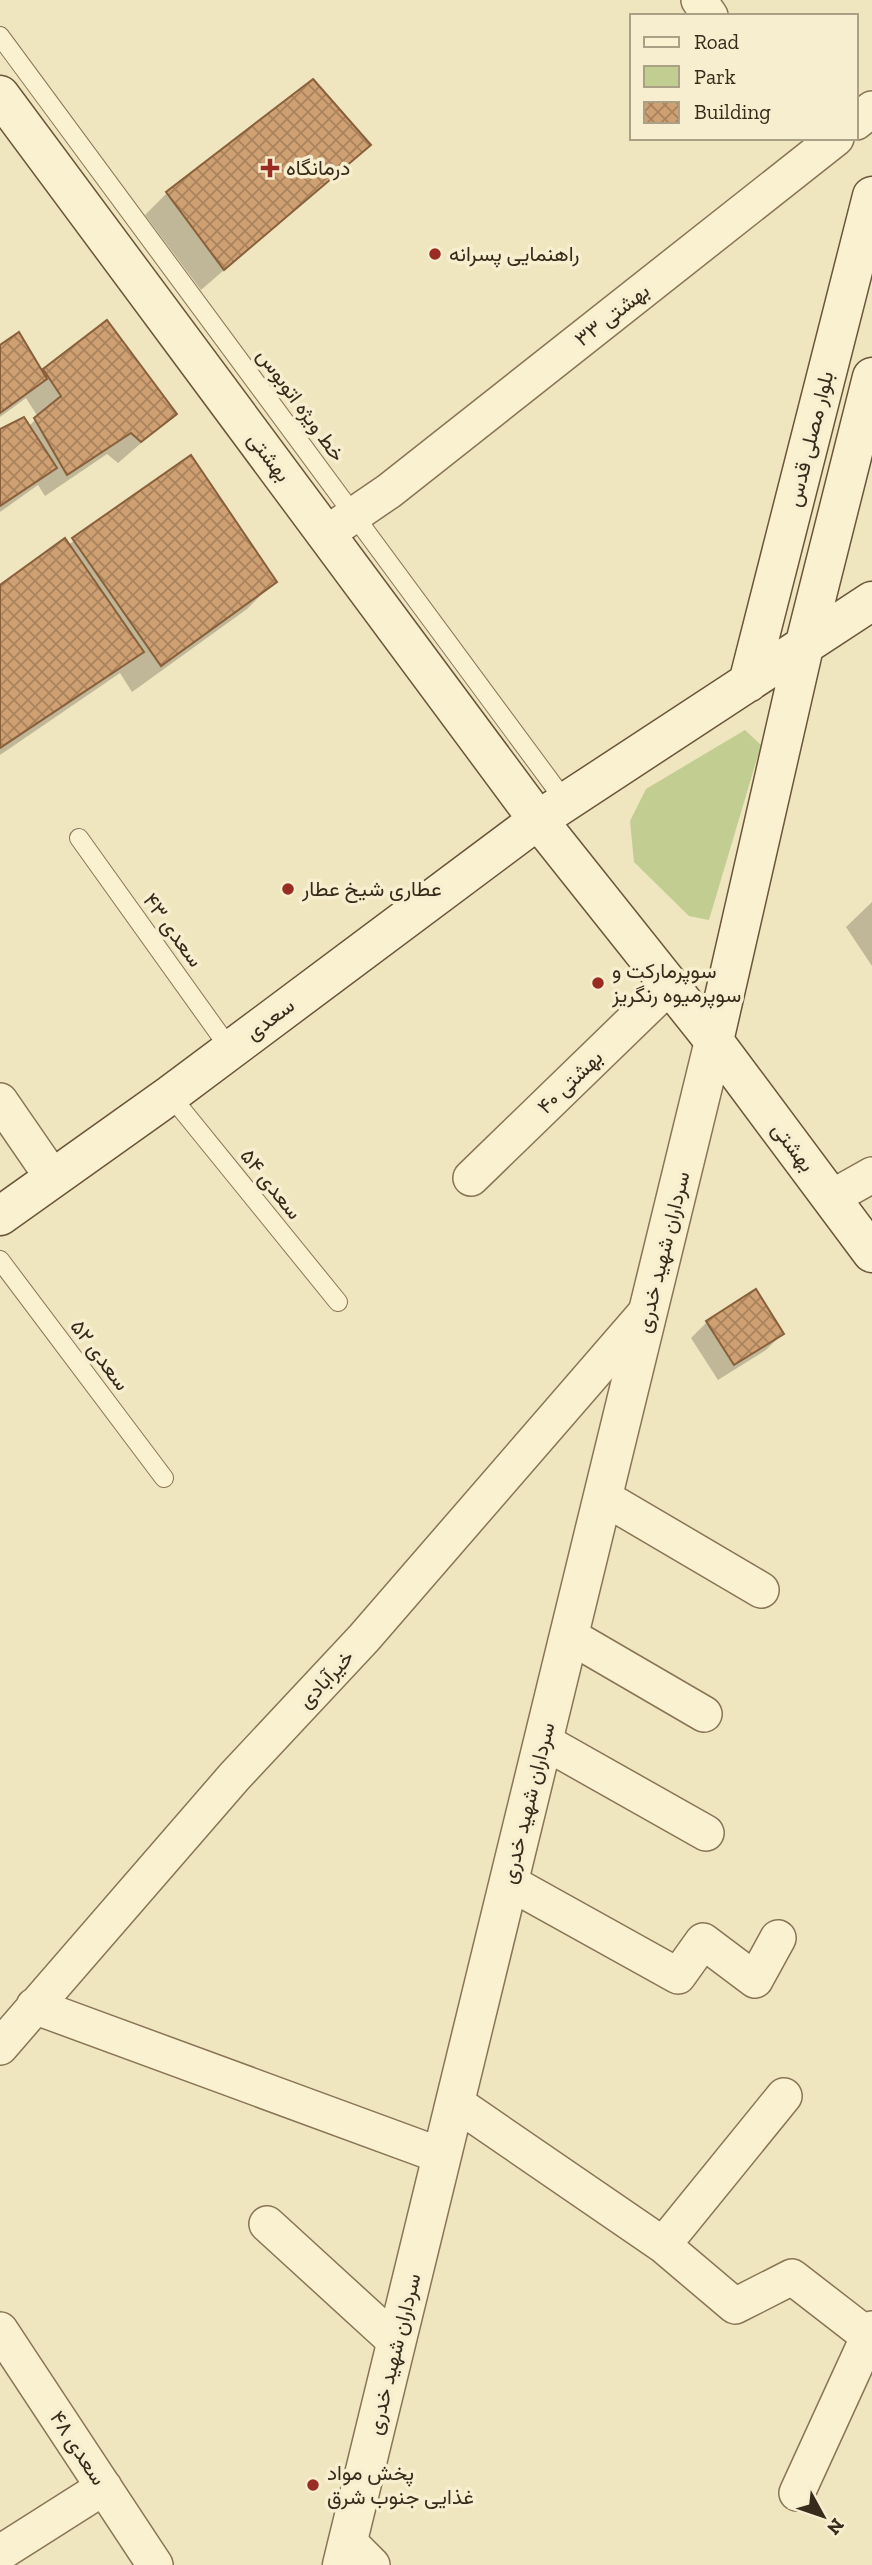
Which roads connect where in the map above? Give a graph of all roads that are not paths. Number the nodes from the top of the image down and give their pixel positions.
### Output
1 (0, 36) edge
2 (872, 109) edge
3 (7, 119) edge
4 (858, 120) edge
5 (816, 144) edge
6 (872, 196) edge
7 (872, 377) edge
8 (340, 525) junction
9 (872, 601) edge
10 (804, 647) junction
11 (748, 683) junction
12 (552, 811) junction
13 (79, 838) dead end
14 (669, 986) junction
15 (715, 1041) junction
16 (230, 1049) junction
17 (170, 1095) junction
18 (0, 1101) edge
19 (872, 1175) edge
20 (53, 1178) junction
21 (471, 1178) dead end
22 (831, 1198) junction
23 (0, 1216) edge
24 (872, 1253) edge
25 (0, 1260) edge
26 (338, 1303) dead end
27 (649, 1309) junction
28 (164, 1478) dead end
29 (603, 1497) junction
30 (761, 1590) dead end
31 (570, 1636) junction
32 (704, 1714) dead end
33 (544, 1741) junction
34 (706, 1833) dead end
35 (509, 1882) junction
36 (778, 1938) dead end
37 (34, 2006) junction
38 (0, 2047) edge
39 (784, 2096) dead end
40 (456, 2102) junction
41 (442, 2156) junction
42 (267, 2224) dead end
43 (663, 2245) junction
44 (0, 2330) edge
45 (871, 2334) edge
46 (397, 2342) junction
47 (104, 2487) junction
48 (797, 2493) dead end
49 (0, 2553) edge
50 (354, 2557) edge
51 (155, 2565) edge

1 - 8 lane, خط ویژه اتوبوس
2 - 4 street
3 - 8 main road, بهشتی
5 - 8 street, بهشتی ۳۳
6 - 11 main road, بلوار مصلی قدس
7 - 10 main road
8 - 12 main road, بهشتی
9 - 10 main road
10 - 11 main road, سعدی
10 - 15 main road, سرداران شهید خدری
11 - 12 main road, سعدی
12 - 14 main road, بهشتی
12 - 16 main road, سعدی
13 - 16 lane, سعدی ۴۳
14 - 15 main road, بهشتی
14 - 21 street, بهشتی ۴۰
15 - 22 main road, بهشتی
15 - 27 main road, سرداران شهید خدری
16 - 17 main road, سعدی
17 - 20 main road, سعدی
17 - 26 lane, سعدی ۵۴
18 - 20 street
19 - 22 street
20 - 23 main road, سعدی
22 - 24 main road, بهشتی
25 - 28 lane, سعدی ۵۲
27 - 29 main road, سرداران شهید خدری
27 - 37 street, خیرآبادی
29 - 30 street
29 - 31 main road, سرداران شهید خدری
31 - 32 street
31 - 33 main road, سرداران شهید خدری
33 - 34 street
33 - 35 main road, سرداران شهید خدری
35 - 36 street
35 - 40 main road, سرداران شهید خدری
37 - 38 street, خیرآبادی
37 - 41 street
39 - 43 street
40 - 41 main road, سرداران شهید خدری
40 - 43 street
41 - 46 main road, سرداران شهید خدری
42 - 46 street
43 - 45 street
44 - 47 street, سعدی ۴۸
45 - 48 street
46 - 50 main road, سرداران شهید خدری
47 - 49 street
47 - 51 street, سعدی ۴۸

